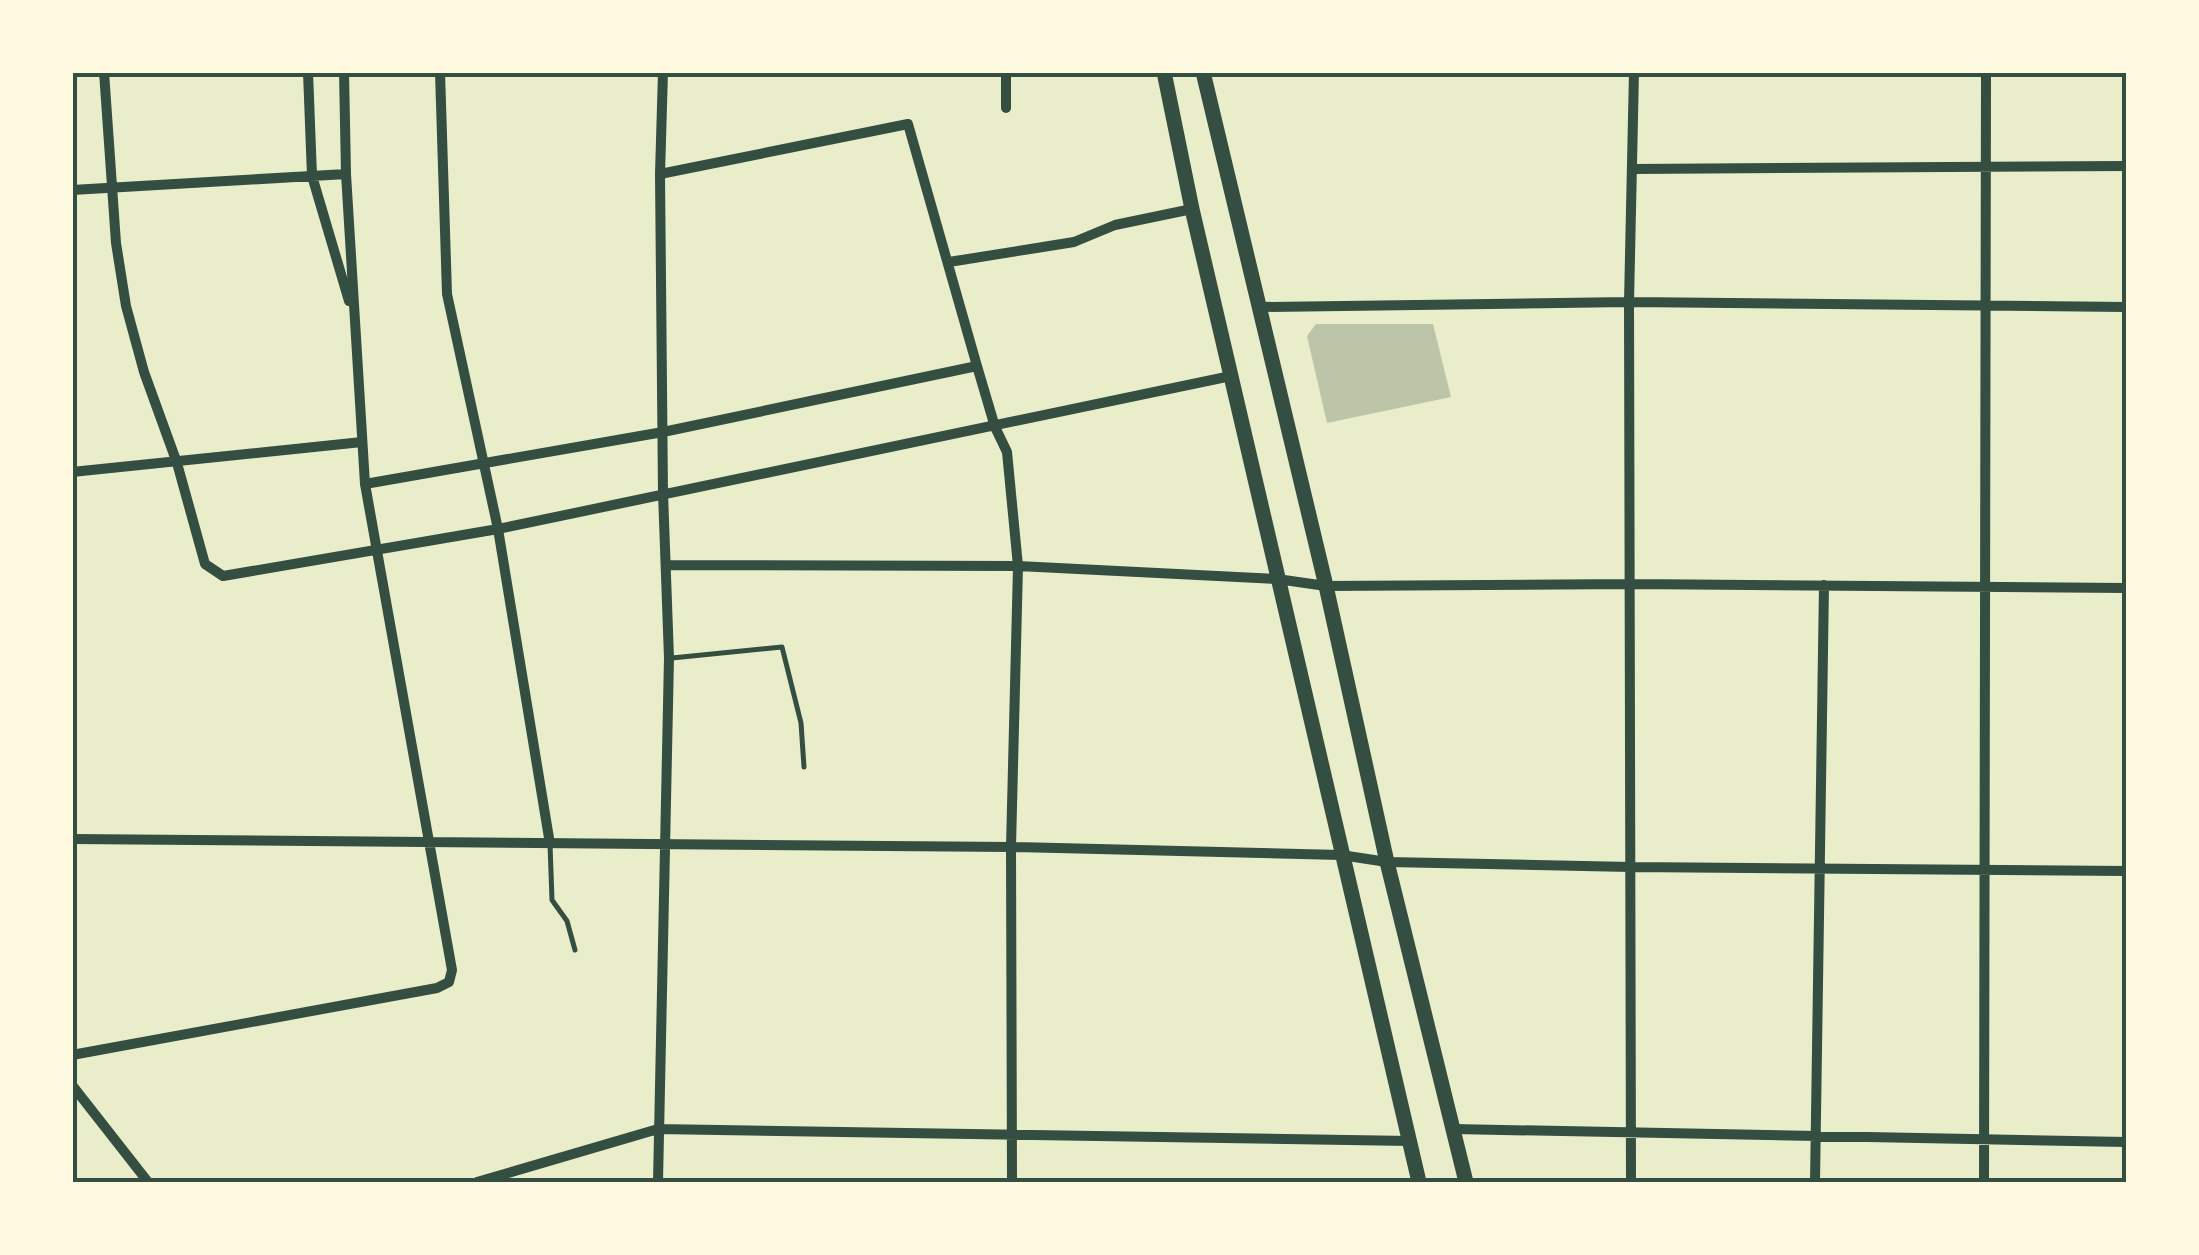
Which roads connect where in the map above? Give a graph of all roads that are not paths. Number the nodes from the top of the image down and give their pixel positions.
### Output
1 (104, 72) edge
2 (308, 72) edge
3 (344, 72) edge
4 (440, 72) edge
5 (663, 72) edge
6 (1006, 72) edge
7 (1164, 72) edge
8 (1202, 72) edge
9 (1634, 72) edge
10 (1986, 72) edge
11 (1006, 108) dead end
12 (2126, 166) edge
13 (1985, 168) junction
14 (1633, 169) junction
15 (346, 174) junction
16 (660, 174) junction
17 (312, 176) junction
18 (113, 187) junction
19 (72, 190) edge
20 (1192, 209) junction
21 (949, 262) junction
22 (1629, 302) junction
23 (1984, 304) junction
24 (1261, 307) junction
25 (2126, 307) edge
26 (354, 322) junction
27 (976, 366) junction
28 (1231, 376) junction
29 (995, 427) junction
30 (663, 432) junction
31 (362, 442) junction
32 (177, 463) junction
33 (485, 463) junction
34 (72, 472) edge
35 (365, 484) junction
36 (662, 494) junction
37 (498, 529) junction
38 (374, 550) junction
39 (666, 564) junction
40 (1018, 566) junction
41 (1277, 579) junction
42 (1632, 584) junction
43 (1824, 585) junction
44 (1326, 586) junction
45 (1985, 587) junction
46 (2126, 588) edge
47 (668, 658) junction
48 (804, 768) dead end
49 (72, 839) edge
50 (428, 843) junction
51 (550, 844) junction
52 (664, 845) junction
53 (1011, 847) junction
54 (1341, 854) junction
55 (1386, 862) junction
56 (1630, 867) junction
57 (1819, 870) junction
58 (1986, 871) junction
59 (2126, 872) edge
60 (575, 950) dead end
61 (72, 1055) edge
62 (72, 1085) edge
63 (658, 1129) junction
64 (1454, 1129) junction
65 (1011, 1134) junction
66 (1632, 1134) junction
67 (1816, 1138) junction
68 (1984, 1140) junction
69 (1410, 1141) junction
70 (2126, 1142) edge
71 (148, 1182) edge
72 (477, 1182) edge
73 (658, 1182) edge
74 (1012, 1182) edge
75 (1419, 1182) edge
76 (1466, 1182) edge
77 (1631, 1182) edge
78 (1815, 1182) edge
79 (1984, 1182) edge

1 - 18 street
2 - 17 street
3 - 15 street
4 - 33 street
5 - 16 street
6 - 11 street
7 - 20 main road
8 - 24 main road
9 - 14 street
10 - 13 street
12 - 13 street
13 - 14 street
13 - 23 street
14 - 22 street
15 - 17 street
15 - 26 street
16 - 21 street
16 - 30 street
17 - 18 street
17 - 26 street
18 - 19 street
18 - 32 street
20 - 21 street
20 - 28 main road
21 - 27 street
22 - 23 street
22 - 24 street
22 - 42 street
23 - 25 street
23 - 45 street
24 - 44 main road
26 - 31 street
27 - 29 street
27 - 30 street
28 - 29 street
28 - 41 main road
29 - 36 street
29 - 40 street
30 - 33 street
30 - 36 street
31 - 32 street
31 - 35 street
32 - 34 street
32 - 38 street
33 - 35 street
33 - 37 street
35 - 38 street
36 - 37 street
36 - 39 street
37 - 38 street
37 - 51 street
38 - 50 street
39 - 40 street
39 - 47 street
40 - 41 street
40 - 53 street
41 - 44 street
41 - 54 main road
42 - 43 street
42 - 44 street
42 - 56 street
43 - 45 street
43 - 57 street
44 - 55 main road
45 - 46 street
45 - 58 street
47 - 48 lane
47 - 52 street
49 - 50 street
50 - 51 street
50 - 61 street
51 - 52 street
51 - 60 lane
52 - 53 street
52 - 63 street
53 - 54 street
53 - 65 street
54 - 55 street
54 - 69 main road
55 - 56 street
55 - 64 main road
56 - 57 street
56 - 66 street
57 - 58 street
57 - 67 street
58 - 59 street
58 - 68 street
62 - 71 street
63 - 65 street
63 - 72 street
63 - 73 street
64 - 66 street
64 - 76 main road
65 - 69 street
65 - 74 street
66 - 67 street
66 - 77 street
67 - 68 street
67 - 78 street
68 - 70 street
68 - 79 street
69 - 75 main road

